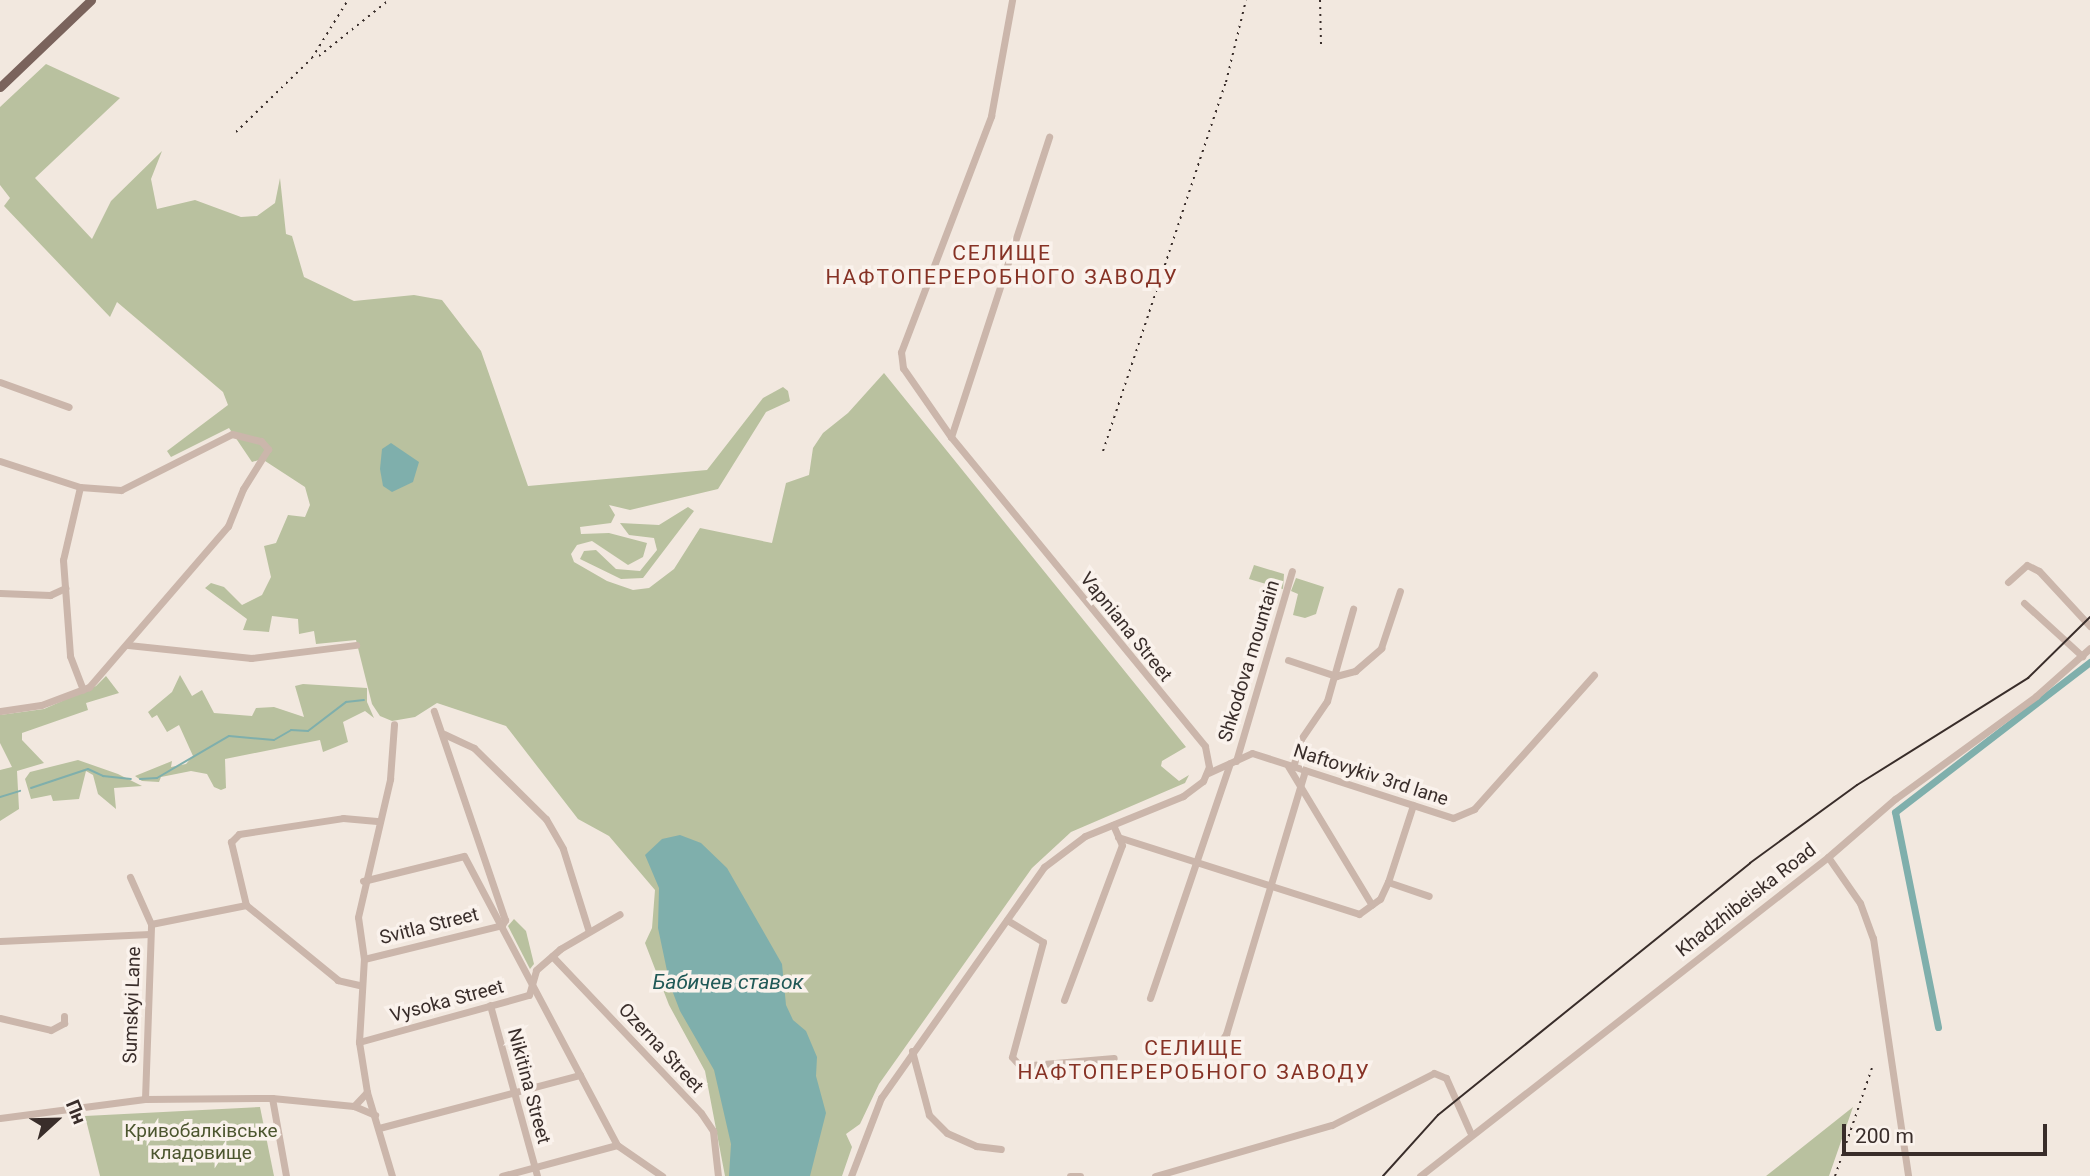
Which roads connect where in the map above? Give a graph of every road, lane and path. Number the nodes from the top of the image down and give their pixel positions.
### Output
1 (91, 0) edge
2 (1012, 0) edge
3 (0, 87) edge
4 (1049, 137) dead end
5 (0, 382) edge
6 (69, 407) dead end
7 (951, 437) junction
8 (0, 461) edge
9 (79, 486) junction
10 (1292, 571) dead end
11 (2008, 582) dead end
12 (65, 588) junction
13 (1400, 591) dead end
14 (0, 593) edge
15 (2024, 603) dead end
16 (1353, 610) dead end
17 (2090, 626) edge
18 (128, 645) junction
19 (356, 645) dead end
20 (2090, 648) edge
21 (2082, 656) junction
22 (1288, 660) dead end
23 (1594, 675) dead end
24 (1336, 676) junction
25 (83, 690) junction
26 (0, 711) edge
27 (434, 711) dead end
28 (394, 724) dead end
29 (444, 734) junction
30 (1233, 762) junction
31 (1290, 766) junction
32 (1305, 771) junction
33 (1208, 773) junction
34 (1301, 792) junction
35 (1413, 805) junction
36 (377, 821) junction
37 (1113, 825) junction
38 (1118, 837) junction
39 (1828, 858) junction
40 (1198, 862) junction
41 (130, 877) dead end
42 (363, 881) junction
43 (1388, 882) junction
44 (1272, 885) junction
45 (1429, 896) dead end
46 (246, 905) junction
47 (1372, 905) junction
48 (620, 914) dead end
49 (1007, 920) junction
50 (151, 924) junction
51 (502, 925) junction
52 (588, 929) junction
53 (150, 934) junction
54 (0, 941) edge
55 (552, 956) junction
56 (364, 959) junction
57 (533, 982) junction
58 (359, 985) junction
59 (1150, 998) dead end
60 (1064, 1000) dead end
61 (491, 1005) junction
62 (64, 1016) dead end
63 (0, 1018) edge
64 (359, 1042) junction
65 (1188, 1049) dead end
66 (912, 1051) junction
67 (1114, 1058) dead end
68 (580, 1075) junction
69 (367, 1092) junction
70 (515, 1092) junction
71 (272, 1098) junction
72 (145, 1099) junction
73 (354, 1106) junction
74 (375, 1115) junction
75 (0, 1118) edge
76 (379, 1128) junction
77 (1471, 1132) junction
78 (617, 1145) junction
79 (1001, 1149) dead end
80 (536, 1172) edge
81 (286, 1176) edge
82 (392, 1176) edge
83 (502, 1176) edge
84 (662, 1176) edge
85 (718, 1176) edge
86 (851, 1176) edge
87 (1070, 1176) edge
88 (1080, 1176) edge
89 (1155, 1176) edge
90 (1420, 1176) edge
91 (1908, 1176) edge

1 - 3 main road
2 - 7 street, Vapniana Street
4 - 7 street
5 - 6 street
7 - 33 street, Vapniana Street
8 - 9 street
9 - 12 street
9 - 18 street
10 - 30 street, Shkodova mountain
11 - 17 street
12 - 14 street
12 - 25 street
13 - 24 street
15 - 21 street
16 - 24 street
18 - 19 street
18 - 25 street
20 - 21 street, Khadzhibeiska Road
21 - 39 street, Khadzhibeiska Road
22 - 24 street
23 - 35 street, Naftovykiv 3rd lane
24 - 31 street
25 - 26 street
27 - 29 street
28 - 36 street
29 - 51 street
29 - 52 street
30 - 31 street, Naftovykiv 3rd lane
30 - 33 street, Naftovykiv 3rd lane
30 - 40 street, Shkodova mountain
31 - 32 street, Naftovykiv 3rd lane
31 - 34 street
32 - 34 street
32 - 35 street, Naftovykiv 3rd lane
33 - 37 street
34 - 44 street
34 - 47 street
35 - 43 street
36 - 42 street
36 - 46 street
37 - 38 street
37 - 49 street
38 - 40 street
38 - 60 street
39 - 77 street, Khadzhibeiska Road
39 - 91 street
40 - 44 street
40 - 59 street, Shkodova mountain
41 - 50 street
42 - 51 street
42 - 56 street
43 - 45 street
43 - 47 street
44 - 47 street
44 - 65 street
46 - 50 street, Sumskyi Lane
46 - 58 street
48 - 52 street
49 - 66 street
49 - 67 street
50 - 53 street, Sumskyi Lane
51 - 56 street, Svitla Street
51 - 57 street
52 - 55 street
53 - 54 street
53 - 72 street, Sumskyi Lane
55 - 57 street
55 - 85 street, Ozerna Street
56 - 58 street
57 - 61 street, Vysoka Street
57 - 68 street
58 - 64 street
61 - 64 street, Vysoka Street
61 - 70 street, Nikitina Street
62 - 63 street
64 - 69 street
66 - 79 street
66 - 86 street
68 - 70 street
68 - 78 street
69 - 73 street
69 - 74 street
70 - 76 street
70 - 80 street, Nikitina Street
71 - 72 street
71 - 73 street
71 - 81 street
72 - 75 street
73 - 74 street
74 - 76 street
76 - 82 street
77 - 89 street
77 - 90 street, Khadzhibeiska Road
78 - 80 street
78 - 84 street
80 - 83 street
87 - 88 street

